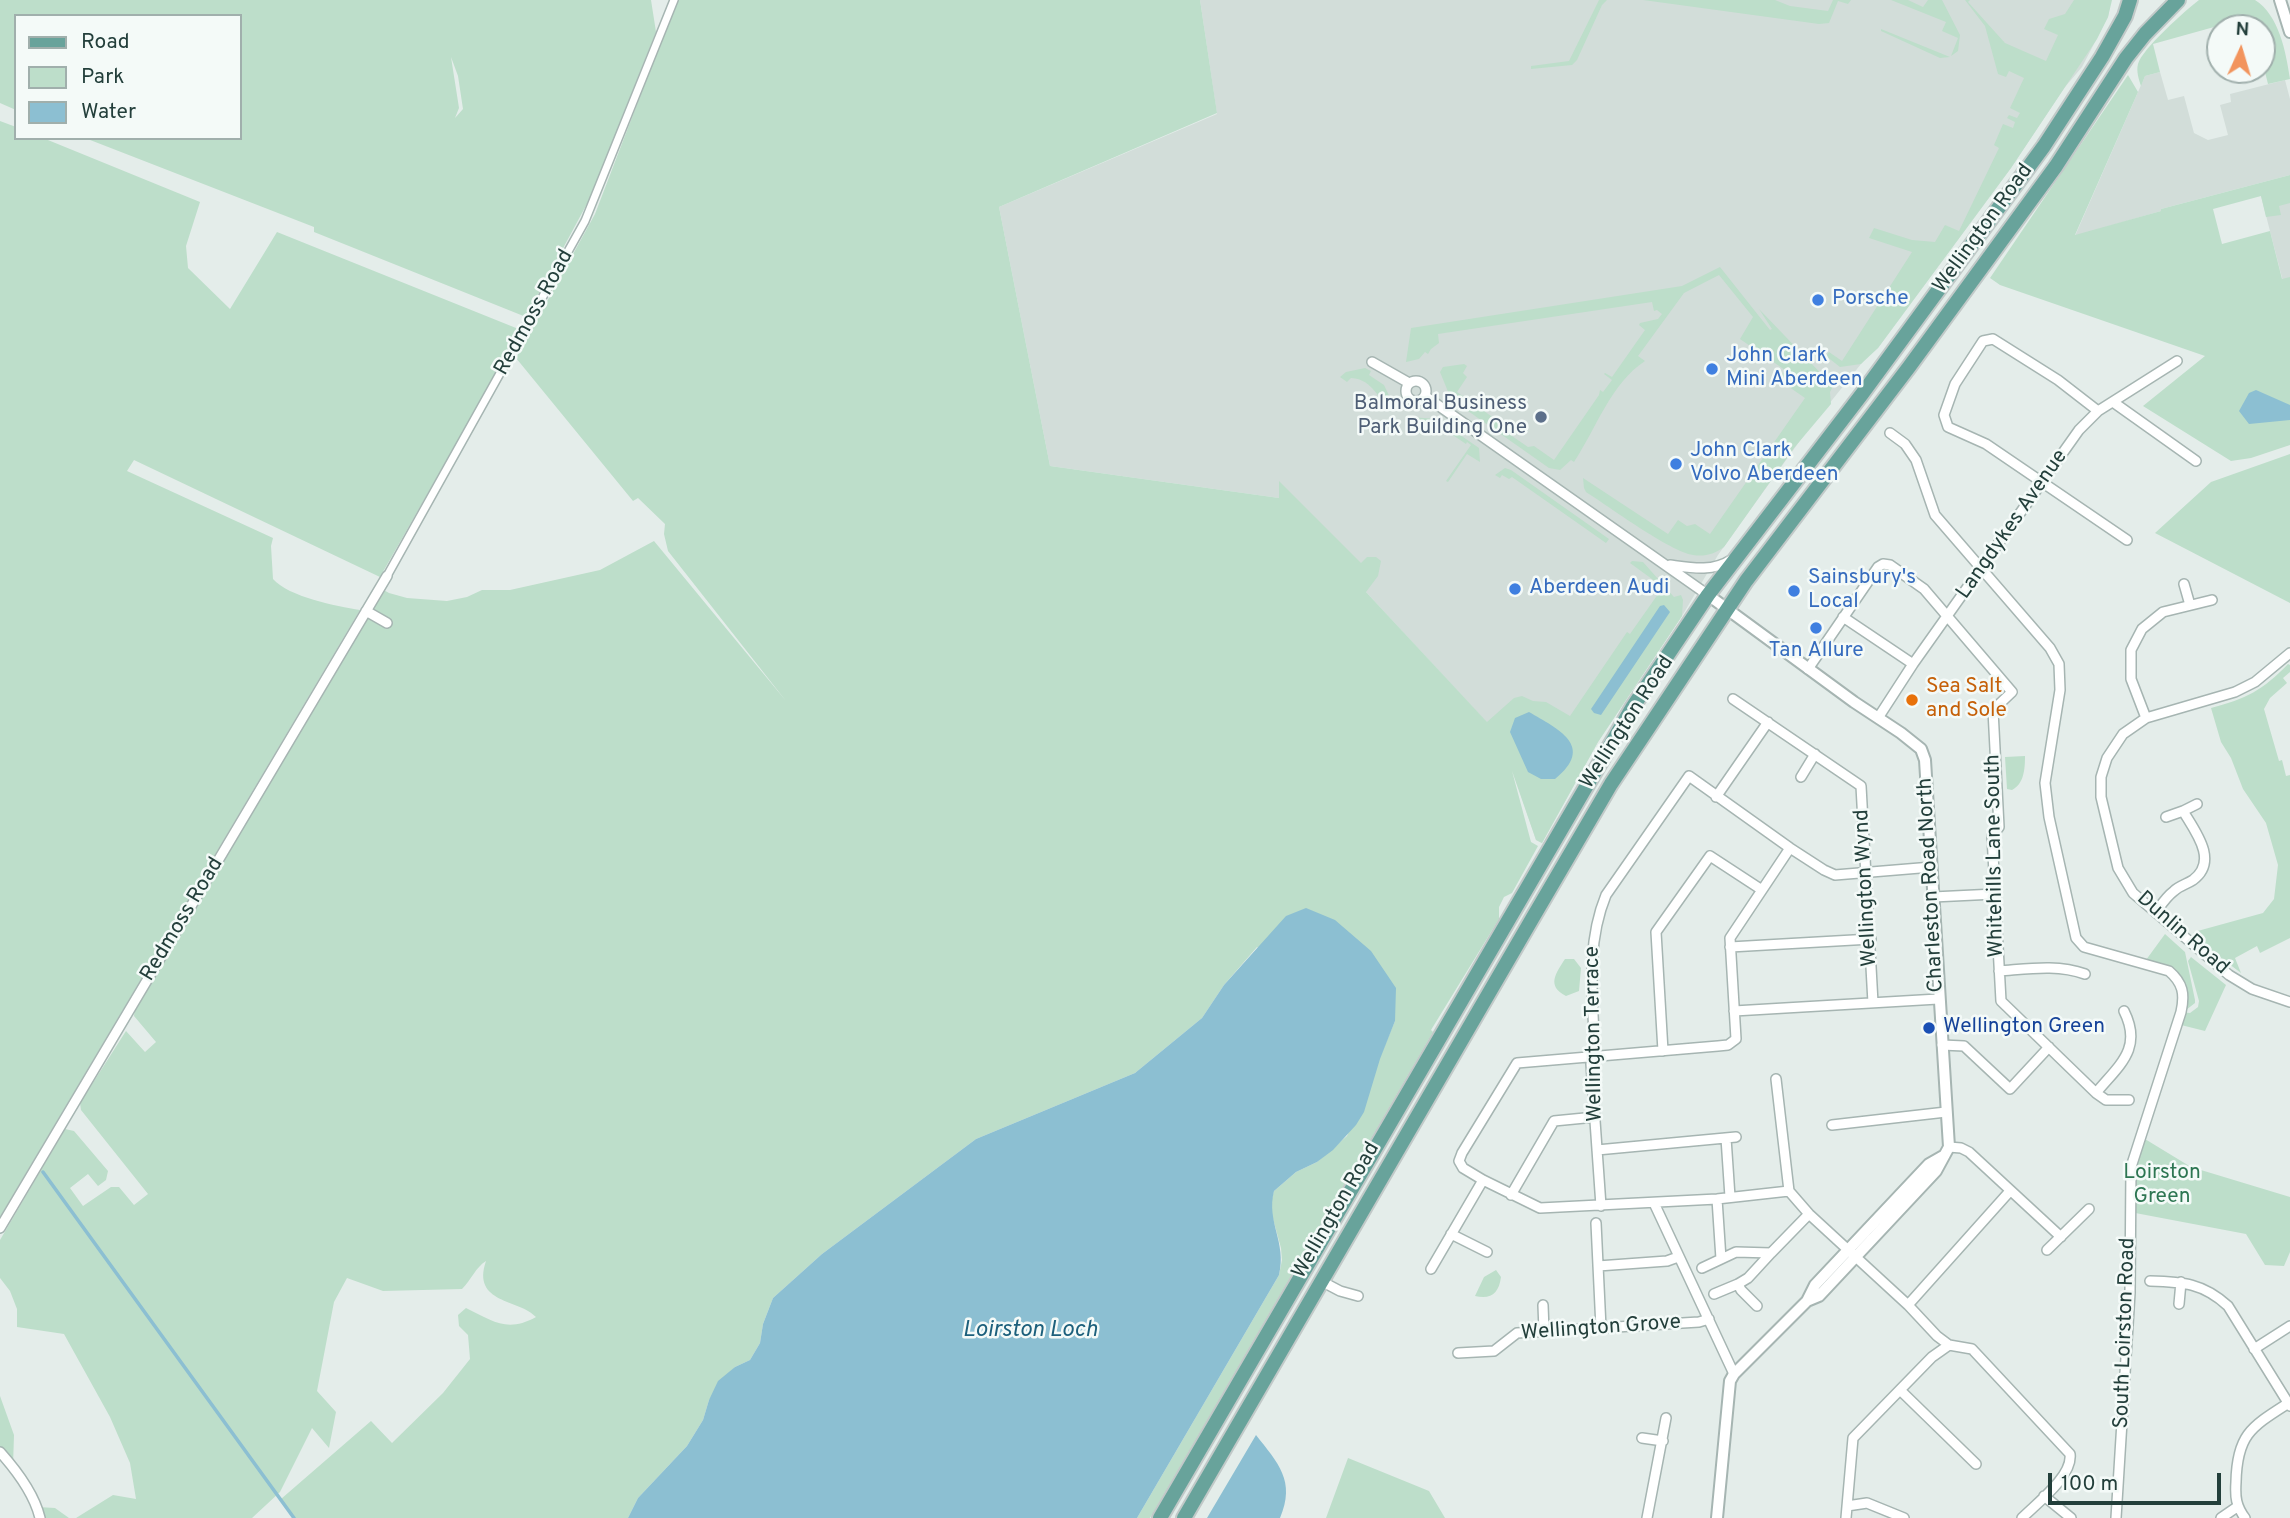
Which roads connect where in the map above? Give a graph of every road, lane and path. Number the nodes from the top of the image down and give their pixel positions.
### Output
1 (674, 0) edge
2 (2130, 0) edge
3 (2178, 0) edge
4 (2279, 2) edge
5 (2290, 32) edge
6 (2177, 361) dead end
7 (1372, 362) dead end
8 (1409, 383) junction
9 (1424, 396) junction
10 (2113, 402) junction
11 (2098, 411) junction
12 (1890, 433) dead end
13 (2196, 461) dead end
14 (2042, 482) junction
15 (2127, 540) dead end
16 (1738, 556) junction
17 (1668, 565) junction
18 (1981, 569) junction
19 (387, 576) joint
20 (2185, 584) dead end
21 (1708, 595) junction
22 (2212, 600) dead end
23 (2190, 606) junction
24 (1727, 610) junction
25 (366, 611) junction
26 (1949, 615) junction
27 (1843, 617) junction
28 (387, 623) dead end
29 (2290, 653) edge
30 (1913, 664) junction
31 (1808, 669) junction
32 (1733, 699) dead end
33 (1878, 718) junction
34 (2146, 718) junction
35 (1768, 722) junction
36 (1815, 754) junction
37 (1801, 777) dead end
38 (1716, 797) junction
39 (2197, 804) dead end
40 (2183, 811) junction
41 (2166, 817) dead end
42 (1790, 848) junction
43 (1932, 867) junction
44 (1866, 873) junction
45 (1762, 890) junction
46 (1995, 894) junction
47 (1933, 897) junction
48 (2156, 912) junction
49 (1871, 939) junction
50 (1730, 947) junction
51 (1999, 971) junction
52 (2085, 974) dead end
53 (1938, 999) junction
54 (2290, 1002) edge
55 (1872, 1003) junction
56 (1734, 1011) junction
57 (2124, 1011) dead end
58 (1942, 1045) junction
59 (2049, 1047) junction
60 (1663, 1051) junction
61 (1595, 1055) junction
62 (1776, 1079) dead end
63 (2096, 1093) junction
64 (2129, 1100) dead end
65 (1946, 1112) junction
66 (1595, 1117) junction
67 (1832, 1125) dead end
68 (1597, 1150) junction
69 (1946, 1152) junction
70 (1483, 1180) junction
71 (1789, 1191) junction
72 (2010, 1191) junction
73 (1511, 1195) junction
74 (1730, 1197) junction
75 (1717, 1199) junction
76 (1654, 1203) junction
77 (1601, 1206) junction
78 (2088, 1209) dead end
79 (1809, 1214) junction
80 (1596, 1223) dead end
81 (0, 1228) edge
82 (1451, 1234) junction
83 (2061, 1237) junction
84 (2047, 1250) dead end
85 (1487, 1252) dead end
86 (1771, 1253) junction
87 (1852, 1254) junction
88 (1678, 1257) junction
89 (1721, 1259) junction
90 (1598, 1266) junction
91 (1702, 1268) dead end
92 (1431, 1269) dead end
93 (1321, 1281) junction
94 (2150, 1281) dead end
95 (2181, 1282) junction
96 (1738, 1284) junction
97 (1714, 1294) dead end
98 (1358, 1296) dead end
99 (2179, 1304) dead end
100 (1543, 1305) dead end
101 (1908, 1305) junction
102 (1757, 1306) dead end
103 (1709, 1319) junction
104 (2290, 1326) edge
105 (1601, 1328) junction
106 (1544, 1331) junction
107 (1949, 1345) junction
108 (2254, 1349) junction
109 (1458, 1353) dead end
110 (1734, 1374) junction
111 (1900, 1390) junction
112 (2289, 1405) edge
113 (1666, 1418) dead end
114 (1642, 1438) dead end
115 (1663, 1441) junction
116 (0, 1452) edge
117 (1976, 1464) dead end
118 (2044, 1496) junction
119 (1847, 1506) junction
120 (2237, 1507) junction
121 (40, 1518) edge
122 (1160, 1518) edge
123 (1184, 1518) edge
124 (1647, 1518) edge
125 (1717, 1518) edge
126 (1846, 1518) edge
127 (1904, 1518) edge
128 (2022, 1518) edge
129 (2071, 1518) edge
130 (2116, 1518) edge
131 (2221, 1518) edge
132 (2245, 1518) edge

1 - 19 street, Redmoss Road
2 - 16 main road, Wellington Road
3 - 24 main road, Wellington Road
4 - 5 street
6 - 10 street, Langdykes Avenue
7 - 8 street
8 - 9 street
8 - 9 street
9 - 17 street
10 - 11 street, Langdykes Avenue
10 - 13 street
11 - 14 street, Langdykes Avenue
11 - 14 street
12 - 18 street
14 - 15 street
14 - 18 street, Langdykes Avenue
16 - 17 street
16 - 21 main road, Wellington Road
17 - 21 street
18 - 26 street, Langdykes Avenue
18 - 130 street, South Loirston Road
19 - 25 street, Redmoss Road
20 - 23 street
21 - 24 street, Charleston Road North
21 - 122 main road, Wellington Road
22 - 23 street
23 - 34 street
24 - 31 street, Charleston Road North
24 - 93 main road, Wellington Road
25 - 28 street
25 - 81 street, Redmoss Road
26 - 27 street
26 - 30 street, Langdykes Avenue
26 - 46 street, Whitehills Lane South
27 - 30 street
27 - 31 street
29 - 34 street, Dunlin Road
30 - 33 street, Langdykes Avenue
31 - 33 street, Charleston Road North
32 - 35 street
33 - 43 street, Charleston Road North
34 - 48 street, Dunlin Road
35 - 36 street
35 - 38 street
36 - 37 street
36 - 44 street, Wellington Wynd
38 - 42 street, Wellington Terrace
38 - 61 street, Wellington Terrace
39 - 40 street
40 - 41 street
40 - 48 street
42 - 44 street, Wellington Terrace
42 - 45 street
43 - 44 street, Wellington Terrace
43 - 47 street, Charleston Road North
44 - 49 street, Wellington Wynd
45 - 50 street
45 - 60 street
46 - 47 street
46 - 51 street, Whitehills Lane South
47 - 53 street, Charleston Road North
48 - 54 street, Dunlin Road
49 - 50 street
49 - 55 street, Wellington Wynd
50 - 56 street
51 - 52 street
51 - 59 street, Whitehills Lane South
53 - 55 street
53 - 58 street, Charleston Road North
55 - 56 street
56 - 60 street
57 - 63 street
58 - 59 street
58 - 65 street, Charleston Road North
59 - 63 street
60 - 61 street
61 - 66 street, Wellington Terrace
61 - 70 street
62 - 71 street
63 - 64 street
65 - 67 street
65 - 69 street, Charleston Road North
66 - 68 street, Wellington Terrace
66 - 73 street
68 - 74 street
68 - 77 street, Wellington Terrace
69 - 72 street
69 - 87 street
70 - 73 street
70 - 82 street
71 - 74 street
71 - 79 street
72 - 83 street
72 - 101 street
73 - 77 street
74 - 75 street
75 - 76 street
75 - 89 street
76 - 77 street
76 - 88 street
78 - 83 street
79 - 86 street
79 - 87 street
80 - 90 street
82 - 85 street
82 - 92 street
83 - 84 street
86 - 89 street
86 - 96 street
87 - 101 street
87 - 110 street
88 - 90 street
88 - 103 street
89 - 91 street
90 - 105 street
93 - 98 street
93 - 123 main road, Wellington Road
94 - 95 street
95 - 99 street
95 - 108 street
96 - 97 street
96 - 102 street
100 - 106 street
101 - 107 street
103 - 105 street, Wellington Grove
103 - 110 street
104 - 108 street
105 - 106 street, Wellington Grove
106 - 109 street, Wellington Grove
107 - 111 street
107 - 118 street
108 - 112 street
110 - 125 street
111 - 117 street
111 - 119 street
112 - 120 street
113 - 115 street
114 - 115 street
115 - 124 street
116 - 121 street
118 - 128 street
118 - 129 street
119 - 126 street
119 - 127 street
120 - 131 street
120 - 132 street

